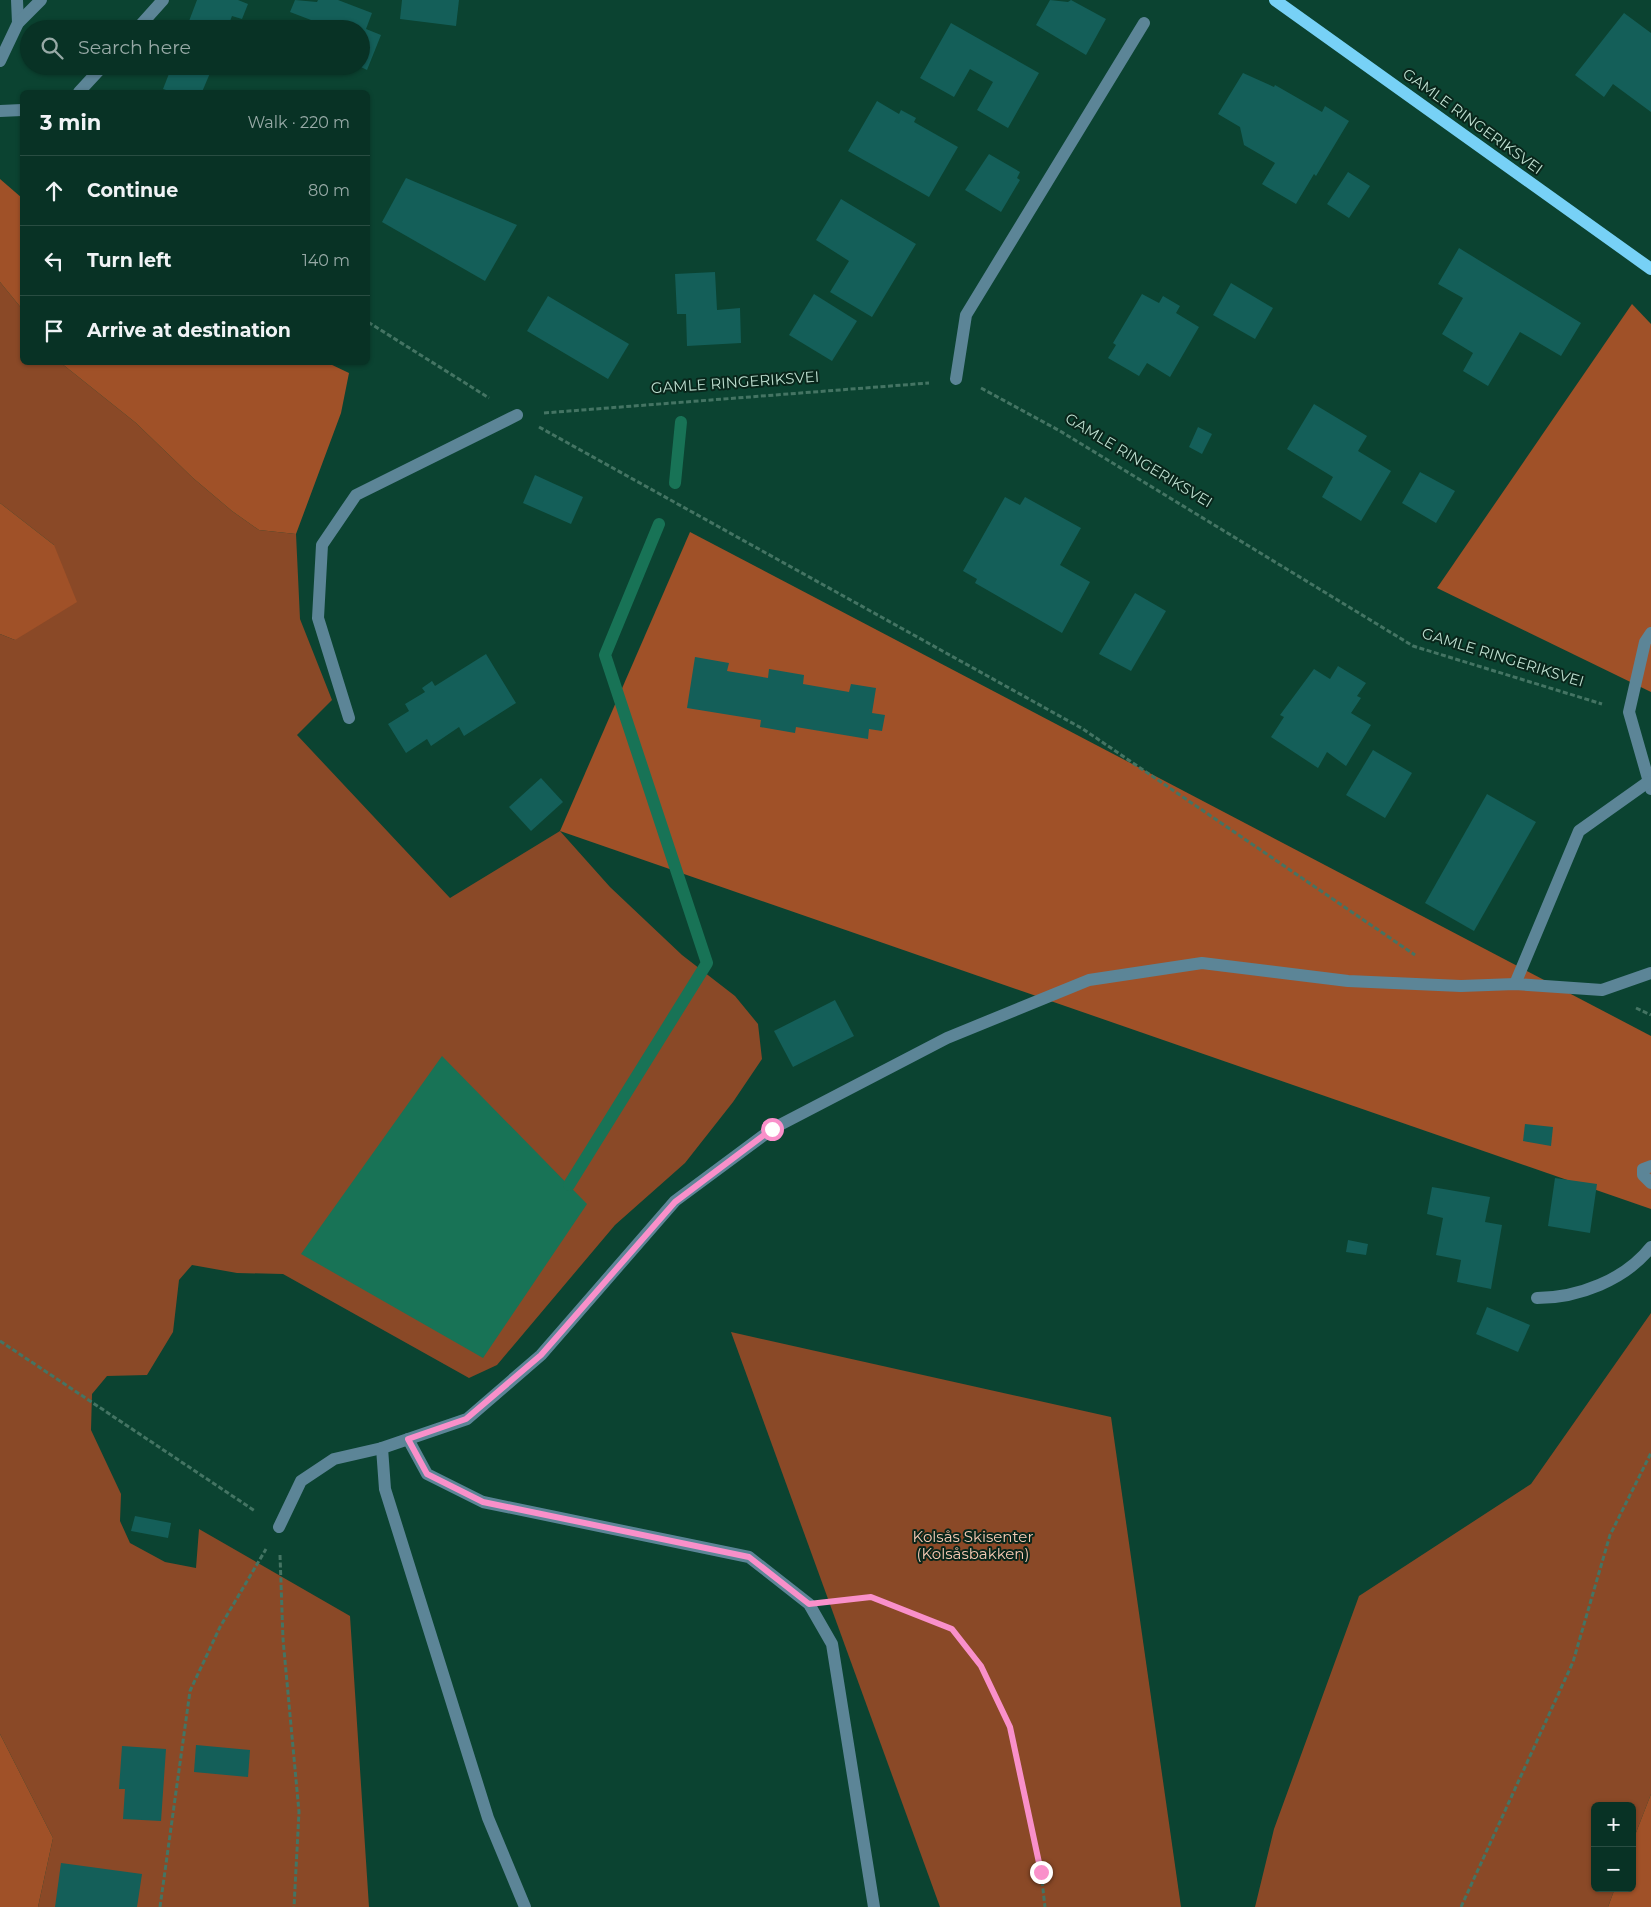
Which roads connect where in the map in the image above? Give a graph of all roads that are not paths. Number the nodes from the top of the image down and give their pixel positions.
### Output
1 (17, 0) edge
2 (41, 0) edge
3 (163, 0) edge
4 (1275, 0) edge
5 (21, 20) edge
6 (145, 20) edge
7 (18, 23) joint
8 (1144, 23) dead end
9 (0, 61) edge
10 (95, 75) edge
11 (81, 90) edge
12 (20, 110) edge
13 (0, 111) edge
14 (1651, 269) edge
15 (956, 379) road end
16 (517, 415) road end
17 (1651, 633) edge
18 (350, 718) dead end
19 (1649, 785) edge
20 (1651, 973) edge
21 (1515, 984) junction
22 (1651, 1166) edge
23 (1651, 1183) edge
24 (1651, 1247) edge
25 (1537, 1298) dead end
26 (408, 1439) junction
27 (382, 1448) junction
28 (279, 1527) road end
29 (525, 1907) edge
30 (874, 1907) edge

1 - 7 street
2 - 5 street
3 - 6 street
4 - 14 main road, GAMLE RINGERIKSVEI
7 - 9 street
8 - 15 street
10 - 11 street
12 - 13 street
16 - 18 street
17 - 19 street
19 - 21 street
20 - 21 street
21 - 26 street
22 - 23 street
24 - 25 street
26 - 27 street
26 - 30 street
27 - 28 street
27 - 29 street

